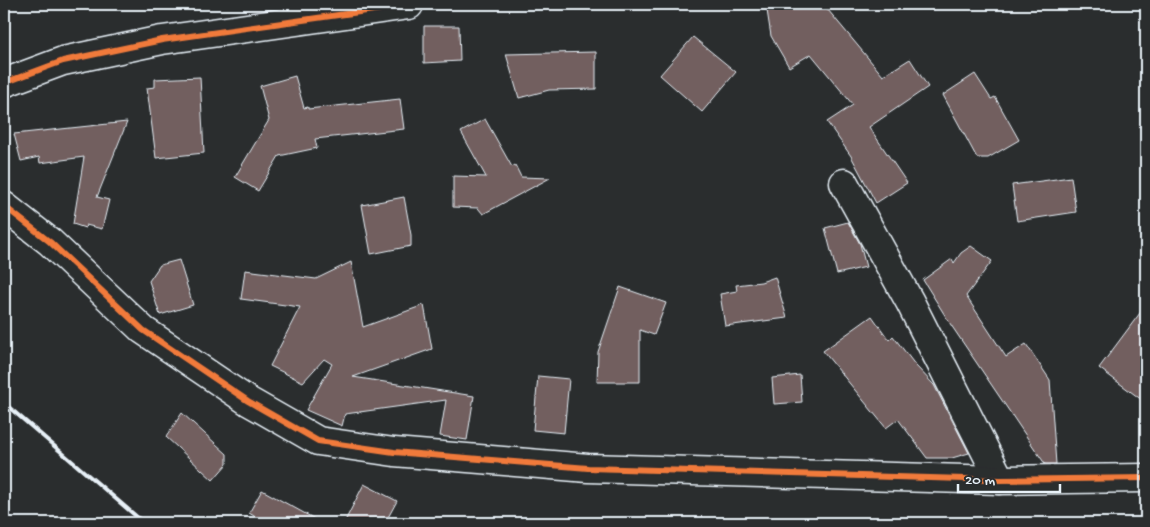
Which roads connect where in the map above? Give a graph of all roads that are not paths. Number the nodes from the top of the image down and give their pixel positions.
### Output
1 (410, 5) dead end
2 (4, 83) edge
3 (844, 182) dead end
4 (4, 206) edge
5 (1146, 478) edge
6 (1000, 480) junction

1 - 2 street
3 - 6 street
4 - 6 street
5 - 6 street

